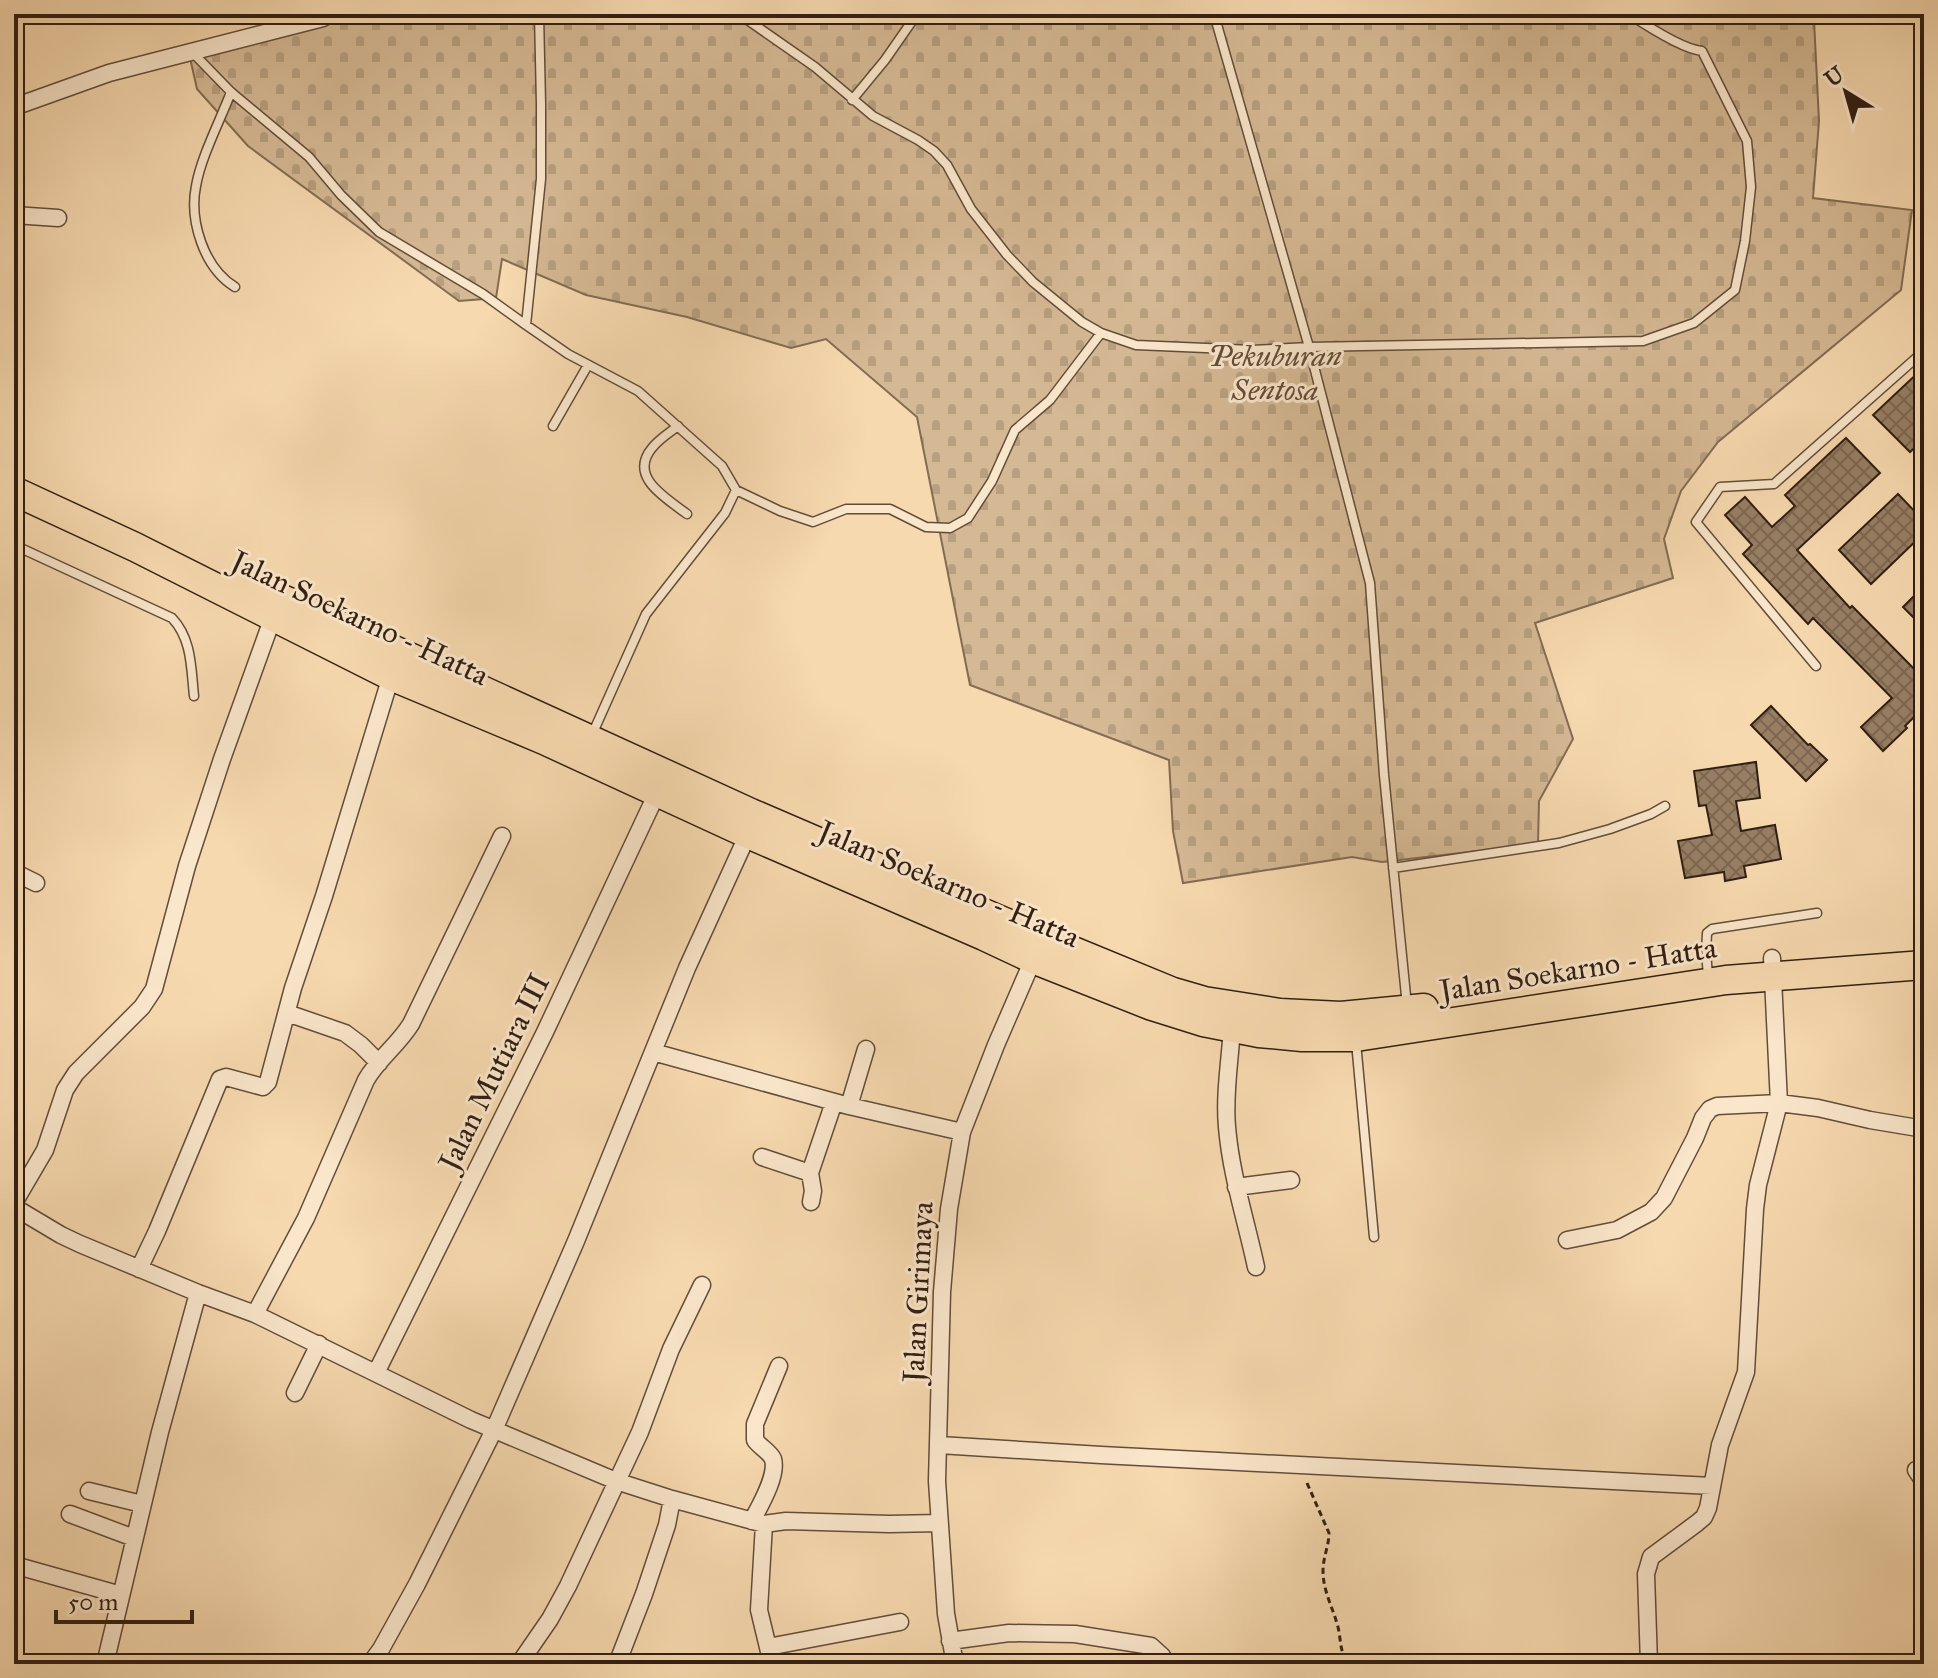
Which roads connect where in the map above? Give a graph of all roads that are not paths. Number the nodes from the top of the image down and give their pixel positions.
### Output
1 (327, 14) edge
2 (539, 14) edge
3 (739, 14) edge
4 (917, 14) edge
5 (1214, 14) edge
6 (1629, 14) edge
7 (193, 53) junction
8 (231, 92) junction
9 (852, 100) junction
10 (14, 107) edge
11 (14, 215) edge
12 (58, 218) dead end
13 (235, 287) dead end
14 (526, 325) junction
15 (1101, 333) junction
16 (1309, 347) junction
17 (1924, 351) edge
18 (588, 365) junction
19 (553, 426) dead end
20 (678, 426) junction
21 (736, 490) junction
22 (16, 493) edge
23 (687, 514) dead end
24 (14, 545) edge
25 (224, 582) junction
26 (273, 617) junction
27 (1816, 666) dead end
28 (391, 676) junction
29 (194, 696) dead end
30 (589, 740) junction
31 (657, 793) junction
32 (1665, 806) dead end
33 (748, 834) junction
34 (502, 836) dead end
35 (1393, 868) junction
36 (14, 872) edge
37 (36, 883) dead end
38 (1817, 913) dead end
39 (1924, 947) edge
40 (1038, 949) junction
41 (1924, 965) edge
42 (1772, 967) junction
43 (1708, 973) junction
44 (1408, 1011) junction
45 (287, 1013) junction
46 (1232, 1028) junction
47 (1356, 1037) junction
48 (866, 1049) dead end
49 (653, 1052) junction
50 (379, 1063) junction
51 (1779, 1103) junction
52 (842, 1104) junction
53 (1924, 1129) edge
54 (962, 1132) junction
55 (762, 1157) dead end
56 (810, 1173) junction
57 (1291, 1180) dead end
58 (1236, 1187) junction
59 (811, 1202) dead end
60 (14, 1205) edge
61 (1374, 1237) dead end
62 (1567, 1240) dead end
63 (1256, 1267) dead end
64 (139, 1269) junction
65 (702, 1285) dead end
66 (198, 1293) junction
67 (255, 1314) junction
68 (319, 1344) junction
69 (779, 1366) dead end
70 (376, 1373) junction
71 (295, 1393) dead end
72 (494, 1430) junction
73 (939, 1445) junction
74 (616, 1481) junction
75 (1712, 1486) junction
76 (89, 1491) dead end
77 (672, 1499) junction
78 (142, 1504) junction
79 (70, 1514) dead end
80 (758, 1523) junction
81 (939, 1523) junction
82 (134, 1538) junction
83 (14, 1565) edge
84 (121, 1595) junction
85 (900, 1622) dead end
86 (950, 1641) junction
87 (770, 1656) edge
88 (105, 1664) edge
89 (370, 1664) edge
90 (519, 1664) edge
91 (617, 1664) edge
92 (955, 1664) edge
93 (1166, 1664) edge
94 (1649, 1664) edge

1 - 7 street
2 - 14 lane
3 - 9 lane
4 - 9 lane
5 - 16 lane
6 - 16 lane
7 - 8 lane
7 - 10 street
8 - 13 lane
8 - 14 lane
9 - 15 lane
11 - 12 street
14 - 18 lane
15 - 16 lane
15 - 21 lane
16 - 35 lane
17 - 27 lane
18 - 19 lane
18 - 20 lane
20 - 21 lane
20 - 23 lane
21 - 30 lane
22 - 25 highway, Jalan Soekarno - Hatta
24 - 29 lane
25 - 26 highway, Jalan Soekarno - Hatta
25 - 30 highway, Jalan Soekarno - Hatta
26 - 28 highway, Jalan Soekarno - Hatta
26 - 60 street
28 - 31 highway, Jalan Soekarno - Hatta
28 - 45 street
30 - 40 highway, Jalan Soekarno - Hatta
31 - 33 highway, Jalan Soekarno - Hatta
31 - 70 street, Jalan Mutiara III
32 - 35 lane
33 - 40 highway, Jalan Soekarno - Hatta
33 - 49 street
34 - 50 street
35 - 44 lane
36 - 37 street
38 - 43 lane
39 - 42 highway, Jalan Soekarno - Hatta
40 - 44 highway, Jalan Soekarno - Hatta
40 - 46 highway, Jalan Soekarno - Hatta
40 - 54 street, Jalan Girimaya
41 - 42 highway, Jalan Soekarno - Hatta
42 - 43 highway, Jalan Soekarno - Hatta
42 - 51 street
43 - 44 highway, Jalan Soekarno - Hatta
43 - 47 highway, Jalan Soekarno - Hatta
45 - 50 street
45 - 64 street
46 - 47 highway, Jalan Soekarno - Hatta
46 - 58 street
47 - 61 lane
48 - 52 street
49 - 52 street
49 - 72 street
50 - 67 street
51 - 53 street
51 - 62 street
51 - 75 street
52 - 54 street
52 - 56 street
54 - 73 street, Jalan Girimaya
55 - 56 street
56 - 59 street
57 - 58 street
58 - 63 street
60 - 64 street
64 - 66 street
65 - 74 street
66 - 67 street
66 - 78 street
67 - 68 street
68 - 70 street
68 - 71 street
69 - 80 street
70 - 72 street
72 - 74 street
72 - 89 street
73 - 75 street
73 - 81 street, Jalan Girimaya
74 - 77 street
74 - 90 street
75 - 94 street
76 - 78 street
77 - 80 street
77 - 91 street
78 - 82 street
79 - 82 street
80 - 81 street
80 - 87 street
81 - 86 street, Jalan Girimaya
82 - 84 street
83 - 84 street
84 - 88 street
85 - 87 street
86 - 92 street, Jalan Girimaya
86 - 93 street

